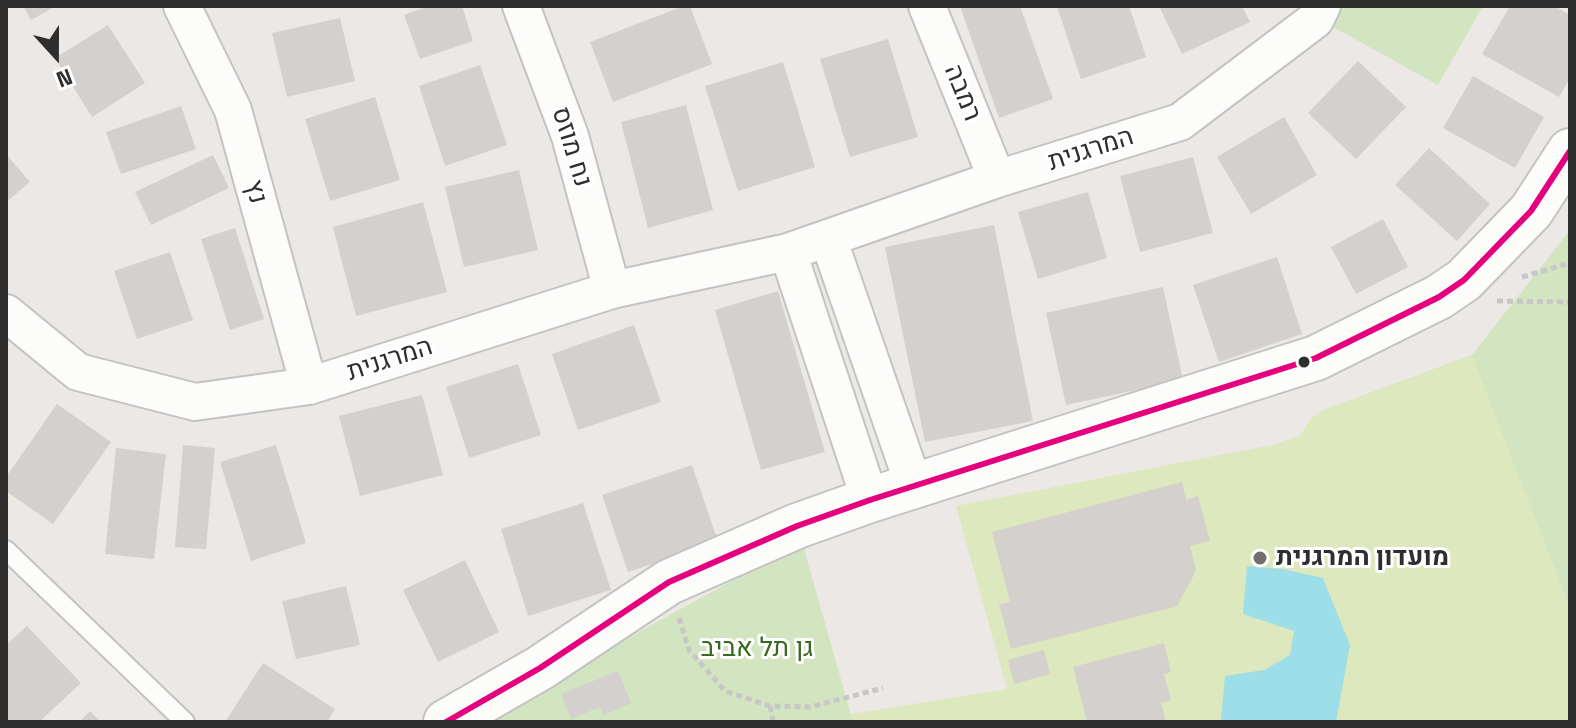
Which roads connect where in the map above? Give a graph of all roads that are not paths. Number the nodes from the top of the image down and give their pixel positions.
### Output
1 (182, 6) edge
2 (521, 6) edge
3 (927, 6) edge
4 (1313, 11) edge
5 (1570, 151) edge
6 (997, 179) junction
7 (828, 238) junction
8 (788, 252) junction
9 (612, 290) junction
10 (6, 313) edge
11 (309, 386) junction
12 (914, 486) junction
13 (870, 500) junction
14 (6, 550) edge
15 (185, 722) edge
16 (446, 722) edge

1 - 11 street, נץ
2 - 9 street, נח מוזס
3 - 6 street, רמבה
4 - 6 street, המרגנית
5 - 12 street
6 - 7 street, המרגנית
7 - 8 street, המרגנית
7 - 12 street
8 - 9 street, המרגנית
8 - 13 street
9 - 11 street, המרגנית
10 - 11 street, המרגנית
12 - 13 street
13 - 16 street
14 - 15 lane

